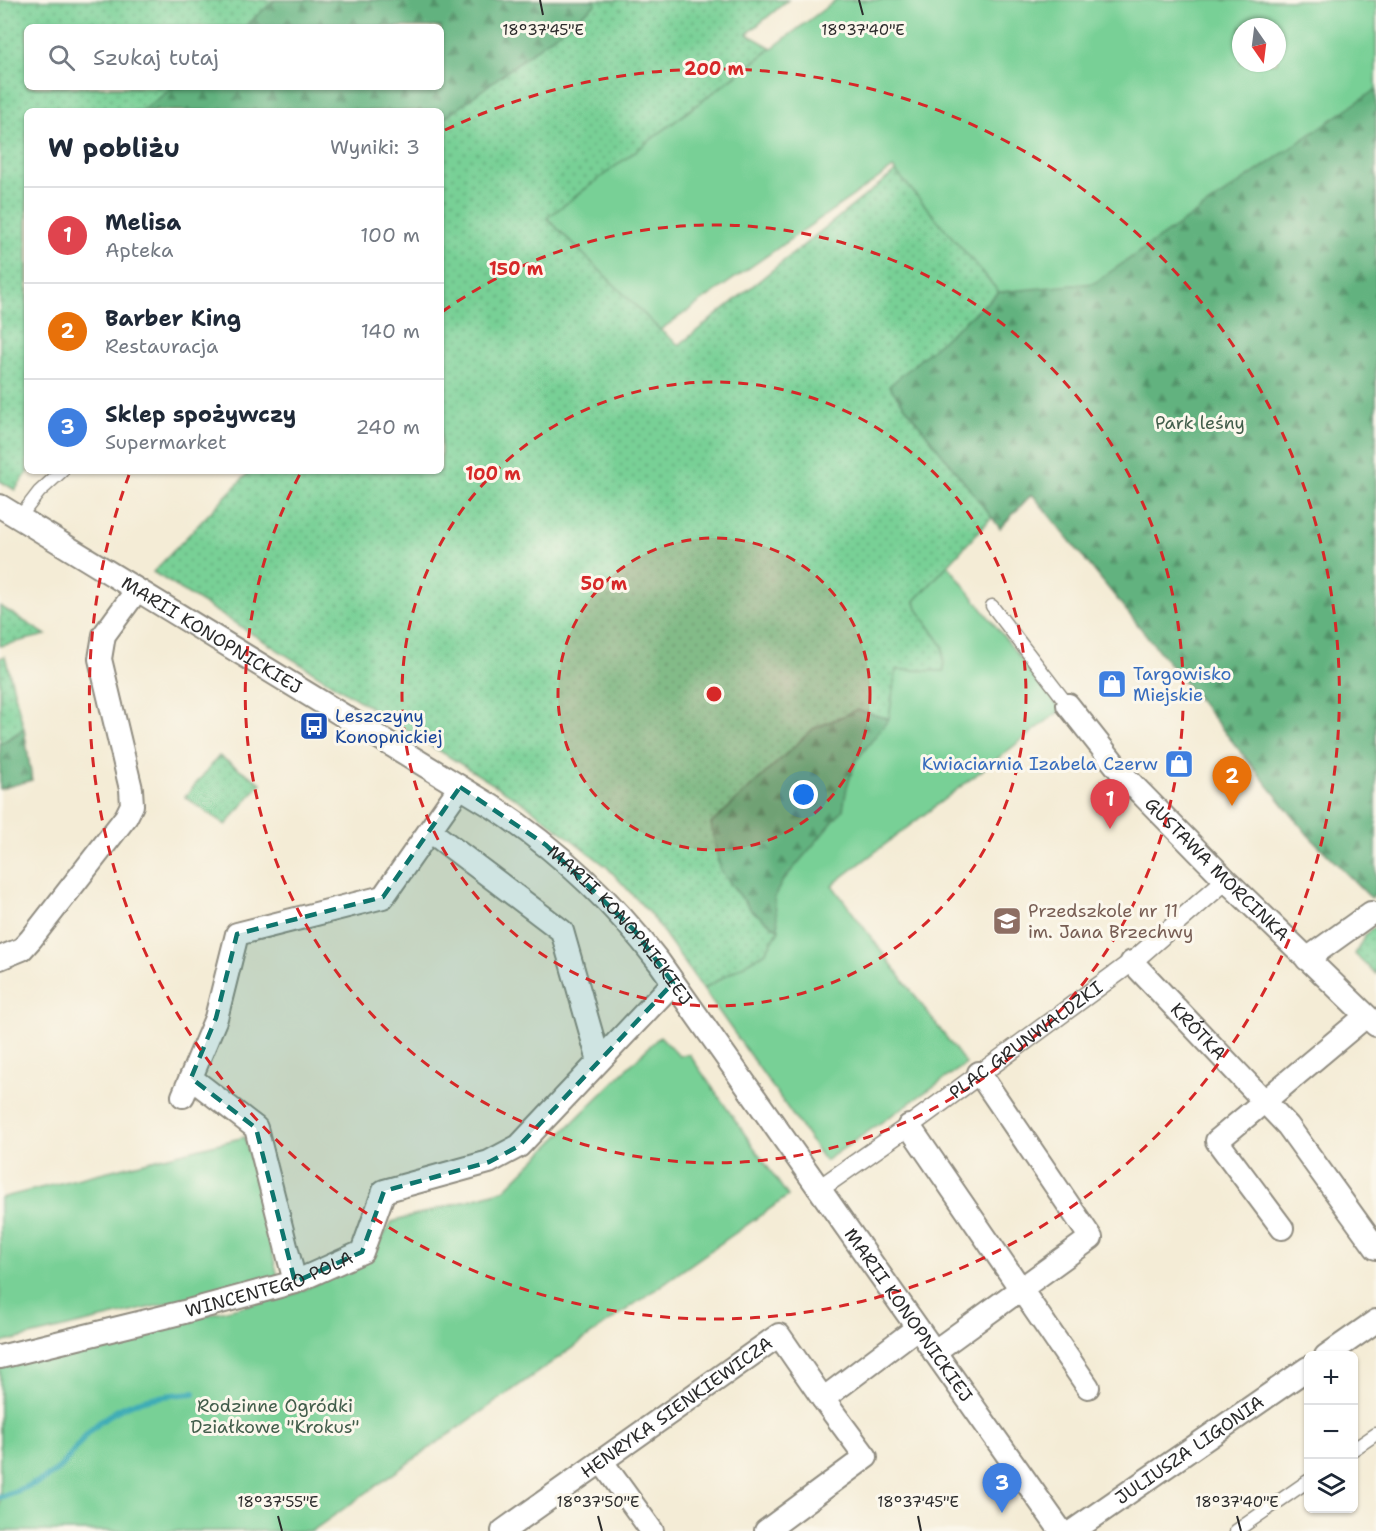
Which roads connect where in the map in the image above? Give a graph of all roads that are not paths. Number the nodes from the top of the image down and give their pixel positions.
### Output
1 (59, 474) edge
2 (9, 512) edge
3 (137, 590) junction
4 (992, 606) dead end
5 (1068, 705) joint
6 (460, 786) junction
7 (430, 831) junction
8 (1226, 880) junction
9 (1374, 911) edge
10 (0, 958) edge
11 (1306, 959) junction
12 (1132, 962) junction
13 (673, 983) junction
14 (1371, 1021) edge
15 (599, 1061) junction
16 (979, 1073) junction
17 (1264, 1102) junction
18 (909, 1126) junction
19 (819, 1189) junction
20 (1282, 1228) dead end
21 (1376, 1248) edge
22 (295, 1282) junction
23 (1020, 1290) junction
24 (1376, 1321) edge
25 (917, 1328) junction
26 (1333, 1351) edge
27 (934, 1352) junction
28 (0, 1357) edge
29 (1304, 1371) edge
30 (1088, 1387) dead end
31 (823, 1399) junction
32 (1376, 1434) edge
33 (1358, 1446) edge
34 (602, 1462) junction
35 (1304, 1483) edge
36 (503, 1531) edge
37 (652, 1531) edge
38 (766, 1531) edge
39 (1061, 1531) edge
40 (1073, 1531) edge
41 (1236, 1531) edge

1 - 2 lane
2 - 3 street, MARII KONOPNICKIEJ
3 - 6 street, MARII KONOPNICKIEJ
3 - 10 street
4 - 5 lane
5 - 8 street, GUSTAWA MORCINKA
6 - 7 street
6 - 13 street, MARII KONOPNICKIEJ
7 - 15 street
7 - 22 street
8 - 11 street, GUSTAWA MORCINKA
8 - 12 street, PLAC GRUNWALDZKI
9 - 11 street
11 - 14 street, GUSTAWA MORCINKA
12 - 16 street, PLAC GRUNWALDZKI
12 - 17 street, KRÓTKA
13 - 15 street, WINCENTEGO POLA
13 - 19 street, MARII KONOPNICKIEJ
14 - 17 street
15 - 22 street, WINCENTEGO POLA
16 - 18 street, PLAC GRUNWALDZKI
16 - 23 street
17 - 20 street
17 - 21 street, KRÓTKA
18 - 19 street, PLAC GRUNWALDZKI
18 - 23 street
19 - 25 street, MARII KONOPNICKIEJ
22 - 28 street, WINCENTEGO POLA
23 - 27 street
23 - 30 street
24 - 26 street
25 - 27 street, MARII KONOPNICKIEJ
25 - 31 street
27 - 39 street, MARII KONOPNICKIEJ
29 - 40 street, JULIUSZA LIGONIA
31 - 34 street, HENRYKA SIENKIEWICZA
31 - 38 street
32 - 33 lane
34 - 36 street, HENRYKA SIENKIEWICZA
34 - 37 street
35 - 41 lane

